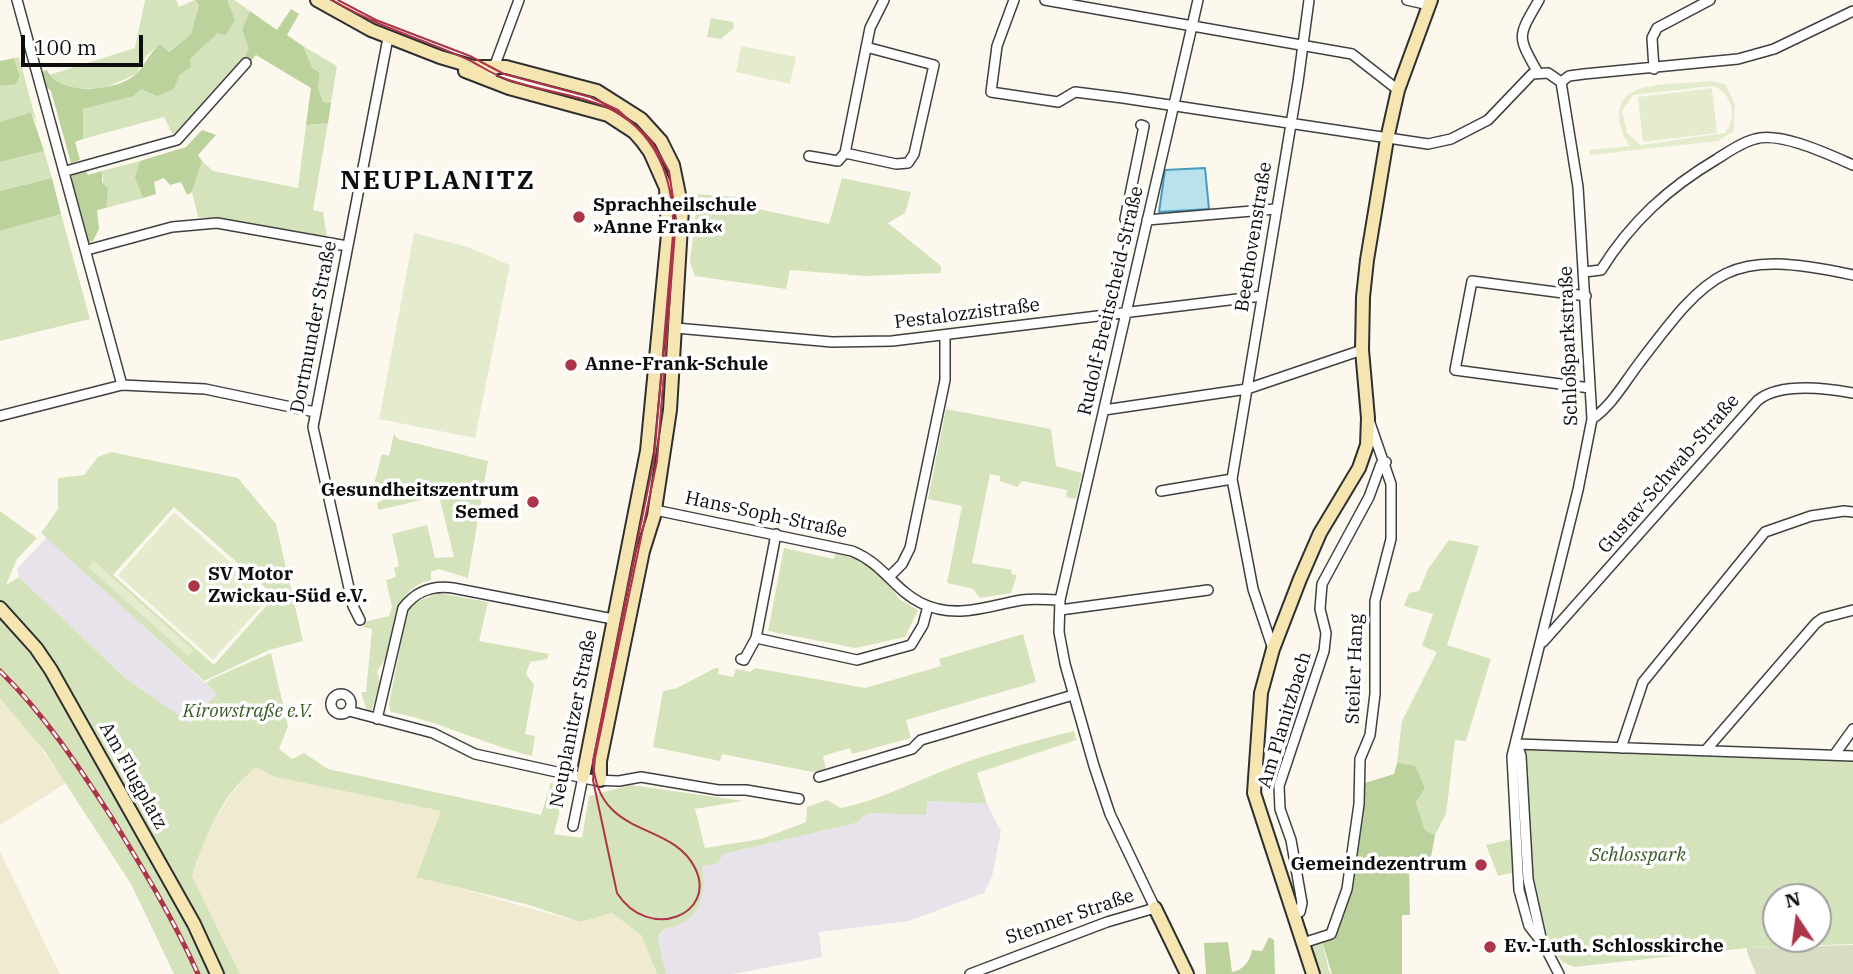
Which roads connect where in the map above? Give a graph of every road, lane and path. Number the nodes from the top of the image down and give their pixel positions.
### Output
1 (17, 0) edge
2 (317, 0) edge
3 (884, 0) edge
4 (1014, 0) edge
5 (1045, 0) edge
6 (1198, 0) edge
7 (1309, 0) edge
8 (1407, 0) edge
9 (1539, 0) edge
10 (1710, 0) edge
11 (1430, 2) edge
12 (518, 3) edge
13 (1851, 16) edge
14 (1193, 24) junction
15 (388, 37) junction
16 (1303, 45) junction
17 (866, 47) junction
18 (440, 57) junction
19 (246, 62) dead end
20 (496, 67) junction
21 (1654, 69) junction
22 (1543, 73) junction
23 (489, 81) junction
24 (1561, 82) junction
25 (1398, 90) junction
26 (1173, 106) junction
27 (1290, 124) junction
28 (1141, 125) dead end
29 (1387, 139) junction
30 (845, 153) junction
31 (809, 156) dead end
32 (1853, 165) edge
33 (65, 171) junction
34 (1275, 209) junction
35 (1125, 219) dead end
36 (1147, 220) junction
37 (346, 246) junction
38 (87, 250) junction
39 (1584, 272) junction
40 (1853, 275) edge
41 (1262, 296) junction
42 (1586, 296) junction
43 (1126, 311) junction
44 (661, 328) junction
45 (676, 328) junction
46 (945, 337) junction
47 (1362, 350) junction
48 (122, 385) junction
49 (1590, 388) junction
50 (1247, 389) junction
51 (1853, 393) edge
52 (1104, 410) junction
53 (315, 411) junction
54 (0, 416) edge
55 (1368, 418) junction
56 (1592, 419) junction
57 (1386, 462) junction
58 (1232, 479) junction
59 (1161, 491) dead end
60 (638, 506) junction
61 (655, 510) junction
62 (1853, 512) edge
63 (776, 534) junction
64 (890, 576) junction
65 (1208, 590) dead end
66 (1060, 605) junction
67 (928, 606) junction
68 (0, 608) edge
69 (1853, 610) edge
70 (613, 619) junction
71 (360, 620) dead end
72 (628, 621) junction
73 (756, 638) junction
74 (1541, 644) junction
75 (1273, 649) junction
76 (741, 659) dead end
77 (1073, 695) junction
78 (349, 711) dead end
79 (377, 719) junction
80 (1853, 729) edge
81 (1517, 744) junction
82 (1622, 748) junction
83 (1706, 751) junction
84 (1835, 754) junction
85 (1853, 756) edge
86 (583, 777) junction
87 (819, 777) dead end
88 (600, 780) junction
89 (799, 799) dead end
90 (573, 826) dead end
91 (1155, 908) junction
92 (1293, 914) junction
93 (1303, 943) junction
94 (217, 974) edge
95 (970, 974) edge
96 (1186, 974) edge
97 (1312, 974) edge
98 (1559, 974) edge

1 - 33 street
2 - 15 street, Neuplanitzer Straße
3 - 17 street
4 - 26 street
5 - 14 street
6 - 14 street, Rudolf-Breitscheid-Straße
7 - 16 street, Beethovenstraße
8 - 11 street
9 - 22 street
10 - 21 street
11 - 25 street
12 - 20 street
13 - 21 street
14 - 16 street
14 - 26 street, Rudolf-Breitscheid-Straße
15 - 18 street, Neuplanitzer Straße
15 - 37 street, Dortmunder Straße
16 - 25 street
16 - 27 street, Beethovenstraße
17 - 30 street
17 - 30 street
18 - 20 street, Neuplanitzer Straße
18 - 23 street, Neuplanitzer Straße
19 - 33 street
20 - 23 street
20 - 45 street, Neuplanitzer Straße
21 - 24 street
22 - 24 street
22 - 29 street
23 - 44 street, Neuplanitzer Straße
24 - 39 street, Schloßparkstraße
25 - 29 street
26 - 27 street
26 - 36 street, Rudolf-Breitscheid-Straße
27 - 29 street
27 - 34 street, Beethovenstraße
28 - 35 street, Rudolf-Breitscheid-Straße
29 - 47 street
30 - 31 street
32 - 39 street
33 - 38 street
34 - 36 street
34 - 41 street, Beethovenstraße
36 - 43 street, Rudolf-Breitscheid-Straße
37 - 38 street
37 - 53 street, Dortmunder Straße
38 - 48 street
39 - 42 street, Schloßparkstraße
40 - 56 street
41 - 43 street, Pestalozzistraße
41 - 50 street, Beethovenstraße
42 - 49 street, Schloßparkstraße
42 - 49 street
43 - 46 street, Pestalozzistraße
43 - 52 street, Rudolf-Breitscheid-Straße
44 - 45 street
44 - 60 street, Neuplanitzer Straße
45 - 46 street, Pestalozzistraße
45 - 61 street, Neuplanitzer Straße
46 - 64 street
47 - 50 street
47 - 55 street
48 - 53 street
48 - 54 street
49 - 56 street, Schloßparkstraße
50 - 52 street
50 - 58 street, Beethovenstraße
51 - 74 street, Gustav-Schwab-Straße
52 - 66 street, Rudolf-Breitscheid-Straße
53 - 71 street, Dortmunder Straße
55 - 57 street, Steiler Hang
55 - 75 street
56 - 74 street, Schloßparkstraße
57 - 92 street, Am Planitzbach
57 - 93 street, Steiler Hang
58 - 59 street
58 - 75 street, Beethovenstraße
60 - 61 street
60 - 70 street, Neuplanitzer Straße
61 - 63 street, Hans-Soph-Straße
61 - 72 street, Neuplanitzer Straße
62 - 82 street
63 - 64 street, Hans-Soph-Straße
63 - 73 street
64 - 67 street, Hans-Soph-Straße
65 - 66 street
66 - 67 street, Hans-Soph-Straße
66 - 77 street, Rudolf-Breitscheid-Straße
67 - 73 street
68 - 94 street, Am Flugplatz
69 - 83 street
70 - 72 street, Neuplanitzer Straße
70 - 79 street
70 - 86 street, Neuplanitzer Straße
72 - 88 street, Neuplanitzer Straße
73 - 76 street
74 - 81 street, Schloßparkstraße
75 - 92 street
77 - 87 street
77 - 91 street, Rudolf-Breitscheid-Straße
78 - 79 street
79 - 86 street
80 - 84 street
81 - 82 street
81 - 98 street, Schloßparkstraße
82 - 83 street
83 - 84 street
84 - 85 street
86 - 88 street
86 - 90 street, Neuplanitzer Straße
88 - 89 street
91 - 95 street, Stenner Straße
91 - 96 street, Stenner Straße
92 - 93 street
93 - 97 street

